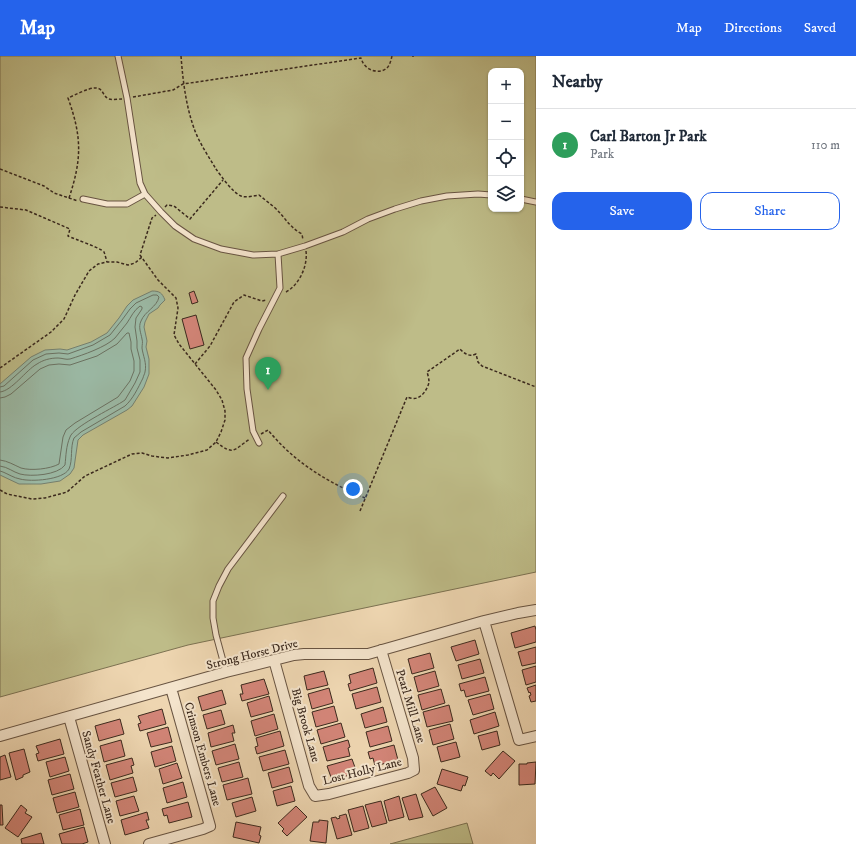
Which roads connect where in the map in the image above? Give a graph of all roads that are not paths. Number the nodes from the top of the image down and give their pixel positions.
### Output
1 (118, 56) edge
2 (145, 194) junction
3 (488, 195) edge
4 (524, 200) edge
5 (82, 201) road end
6 (536, 202) edge
7 (278, 254) junction
8 (259, 443) dead end
9 (283, 496) dead end
10 (536, 610) edge
11 (484, 621) junction
12 (381, 650) junction
13 (274, 660) junction
14 (226, 672) junction
15 (171, 688) junction
16 (69, 717) junction
17 (0, 736) edge
18 (536, 736) edge
19 (414, 770) joint
20 (315, 796) joint
21 (105, 844) edge
22 (149, 844) edge

1 - 2 lane
2 - 5 lane
2 - 7 lane
3 - 7 lane
4 - 6 lane
7 - 8 lane
9 - 14 lane
10 - 11 street, Strong Horse Drive
11 - 12 street, Strong Horse Drive
11 - 18 street
12 - 13 street, Strong Horse Drive
12 - 19 street, Pearl Mill Lane
13 - 14 street, Strong Horse Drive
13 - 20 street, Big Brook Lane
14 - 15 street, Strong Horse Drive
15 - 16 street, Strong Horse Drive
15 - 22 street, Crimson Embers Lane
16 - 17 street, Strong Horse Drive
16 - 21 street, Sandy Feather Lane
19 - 20 street, Lost Holly Lane

